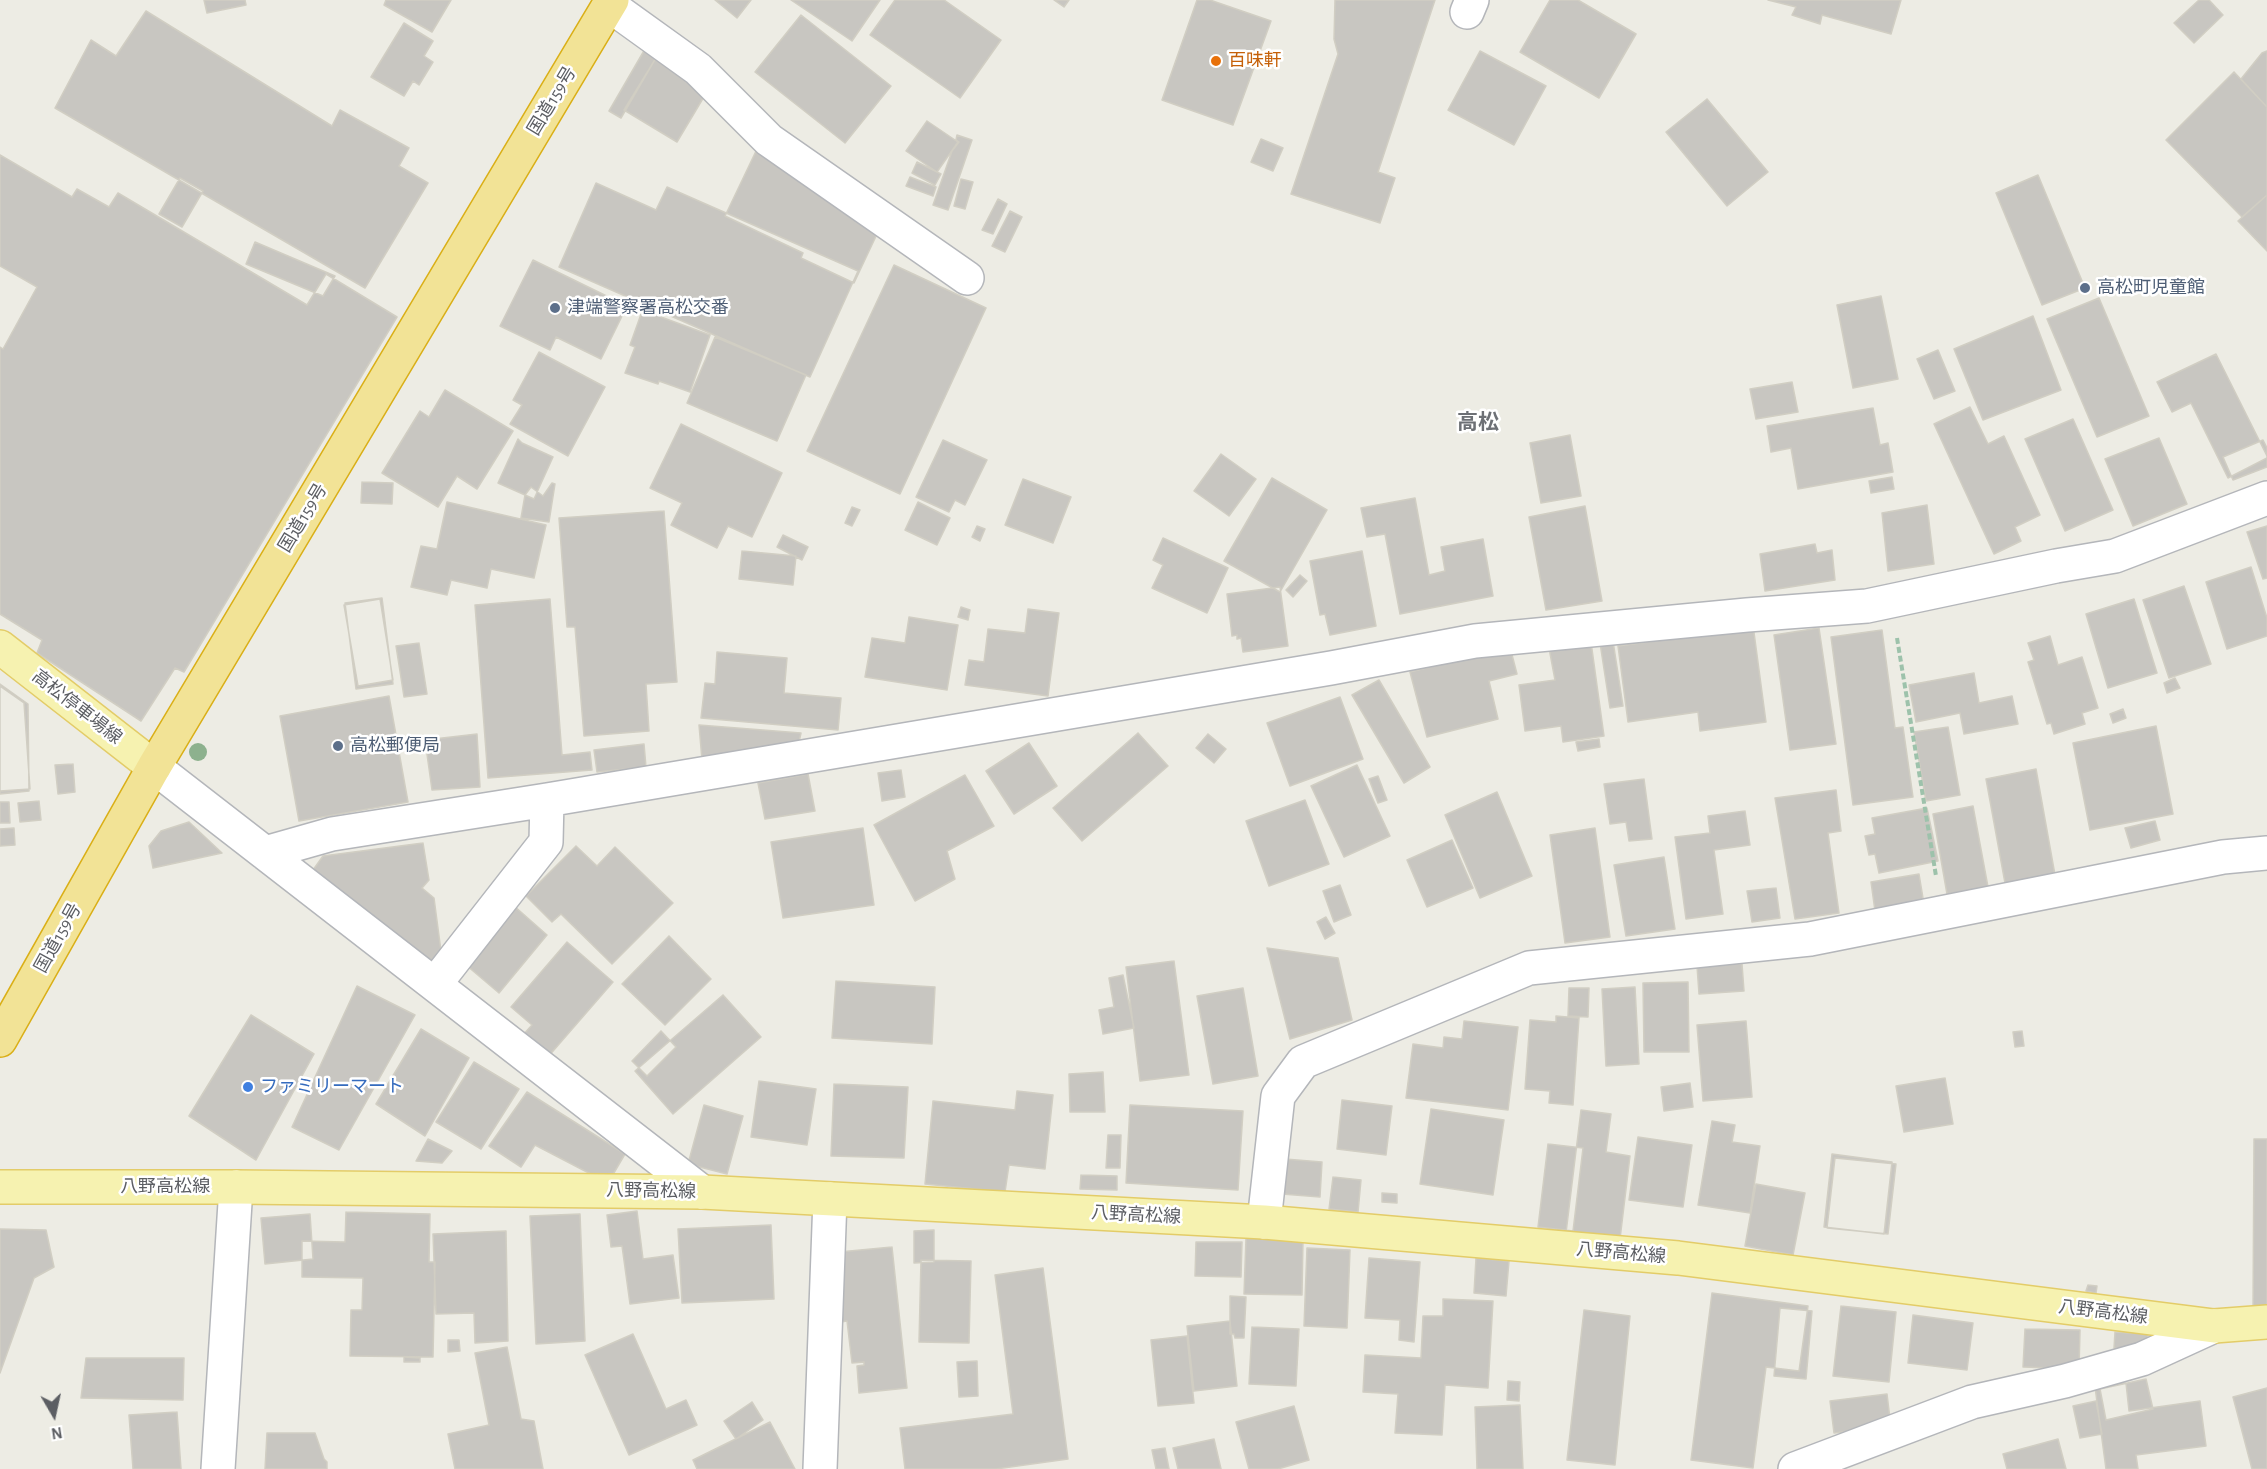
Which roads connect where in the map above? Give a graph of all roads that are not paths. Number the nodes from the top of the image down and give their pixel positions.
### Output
1 (611, 3) edge
2 (967, 278) dead end
3 (2267, 498) edge
4 (0, 647) edge
5 (154, 767) junction
6 (548, 800) junction
7 (2267, 852) edge
8 (265, 853) junction
9 (435, 984) junction
10 (0, 1041) edge
11 (0, 1187) edge
12 (236, 1187) junction
13 (702, 1192) junction
14 (830, 1198) junction
15 (1264, 1222) junction
16 (2267, 1322) edge
17 (2214, 1326) junction
18 (218, 1469) edge
19 (820, 1469) edge
20 (1795, 1469) edge

1 - 2 street
1 - 5 highway, 国道159号
3 - 6 street
4 - 5 main road, 高松停車場線
5 - 8 street
5 - 10 highway, 国道159号
6 - 8 street
6 - 9 street
7 - 15 street
8 - 9 street
9 - 13 street
11 - 12 main road, 八野高松線
12 - 13 main road, 八野高松線
12 - 18 street
13 - 14 main road, 八野高松線
14 - 15 main road, 八野高松線
14 - 19 street
15 - 17 main road, 八野高松線
16 - 17 main road, 八野高松線
17 - 20 street

